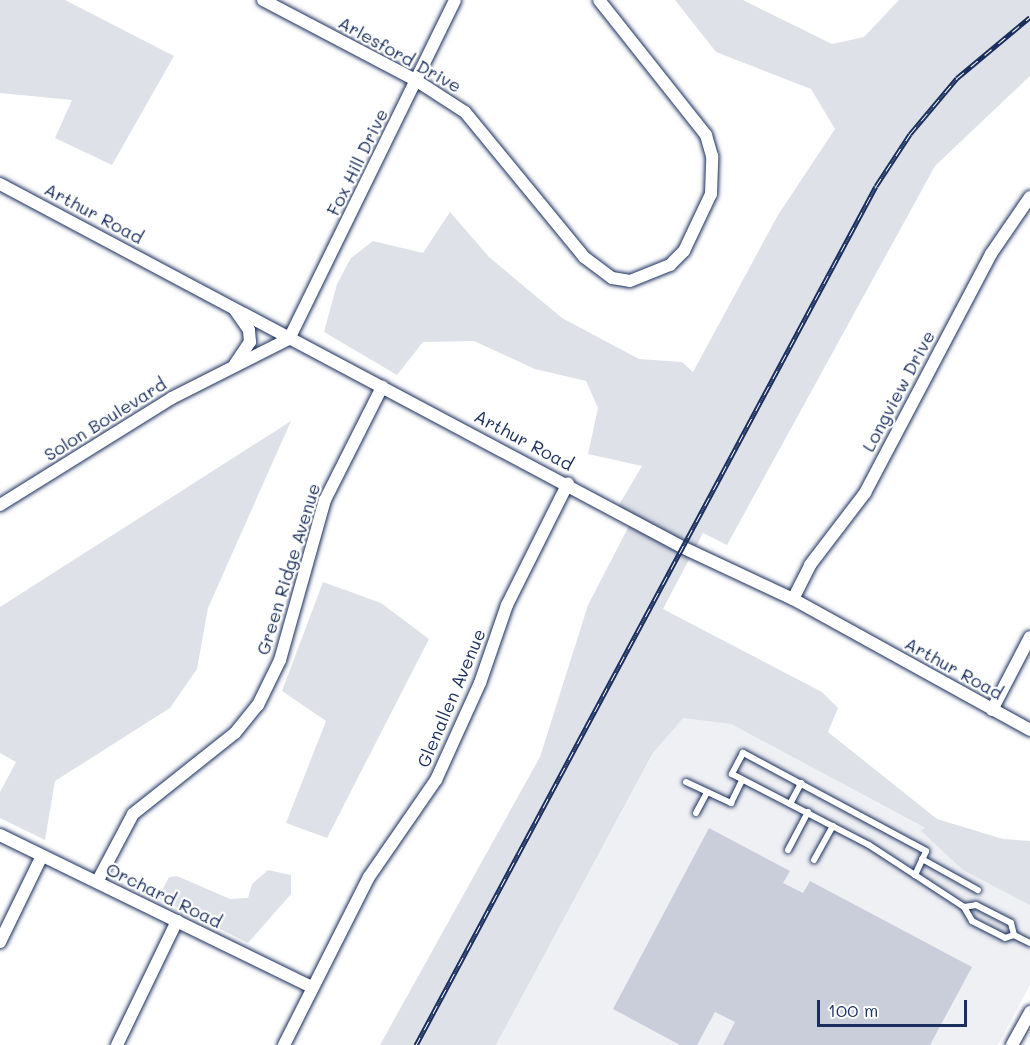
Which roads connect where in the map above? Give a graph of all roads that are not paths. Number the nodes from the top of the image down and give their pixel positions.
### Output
1 (263, 0) edge
2 (454, 0) edge
3 (599, 0) edge
4 (417, 81) junction
5 (0, 184) edge
6 (1030, 197) edge
7 (230, 305) junction
8 (289, 339) junction
9 (232, 367) junction
10 (382, 387) junction
11 (568, 483) junction
12 (0, 505) edge
13 (793, 599) junction
14 (1030, 637) edge
15 (992, 710) junction
16 (1030, 730) edge
17 (742, 780) junction
18 (686, 782) dead end
19 (801, 783) junction
20 (707, 792) junction
21 (790, 804) junction
22 (808, 812) junction
23 (696, 813) dead end
24 (833, 826) junction
25 (0, 835) edge
26 (788, 850) dead end
27 (42, 856) junction
28 (922, 859) junction
29 (814, 860) dead end
30 (915, 875) junction
31 (97, 882) junction
32 (978, 890) dead end
33 (964, 907) junction
34 (177, 921) junction
35 (1014, 935) junction
36 (0, 942) edge
37 (1030, 943) edge
38 (312, 987) junction
39 (1030, 1012) edge
40 (117, 1045) edge
41 (284, 1045) edge
42 (1012, 1045) edge

1 - 4 street, Arlesford Drive
2 - 4 street, Fox Hill Drive
3 - 4 street, Arlesford Drive
4 - 8 street, Fox Hill Drive
5 - 7 street, Arthur Road
6 - 13 street, Longview Drive
7 - 8 street, Arthur Road
7 - 9 street
8 - 9 street, Solon Boulevard
8 - 10 street, Arthur Road
9 - 12 street, Solon Boulevard
10 - 11 street, Arthur Road
10 - 31 street, Green Ridge Avenue
11 - 13 street, Arthur Road
11 - 38 street, Glenallen Avenue
13 - 15 street, Arthur Road
14 - 15 street
15 - 16 street, Arthur Road
17 - 19 lane
17 - 20 lane
17 - 21 lane
18 - 20 lane
19 - 21 lane
19 - 28 lane
20 - 23 lane
21 - 22 lane
22 - 24 lane
22 - 26 lane
24 - 29 lane
24 - 30 lane
25 - 27 street, Orchard Road
27 - 31 street, Orchard Road
27 - 36 street
28 - 30 lane
28 - 32 lane
30 - 33 lane
31 - 34 street, Orchard Road
33 - 35 lane
33 - 35 lane
34 - 38 street, Orchard Road
34 - 40 street
35 - 37 lane
38 - 41 street, Glenallen Avenue
39 - 42 street

